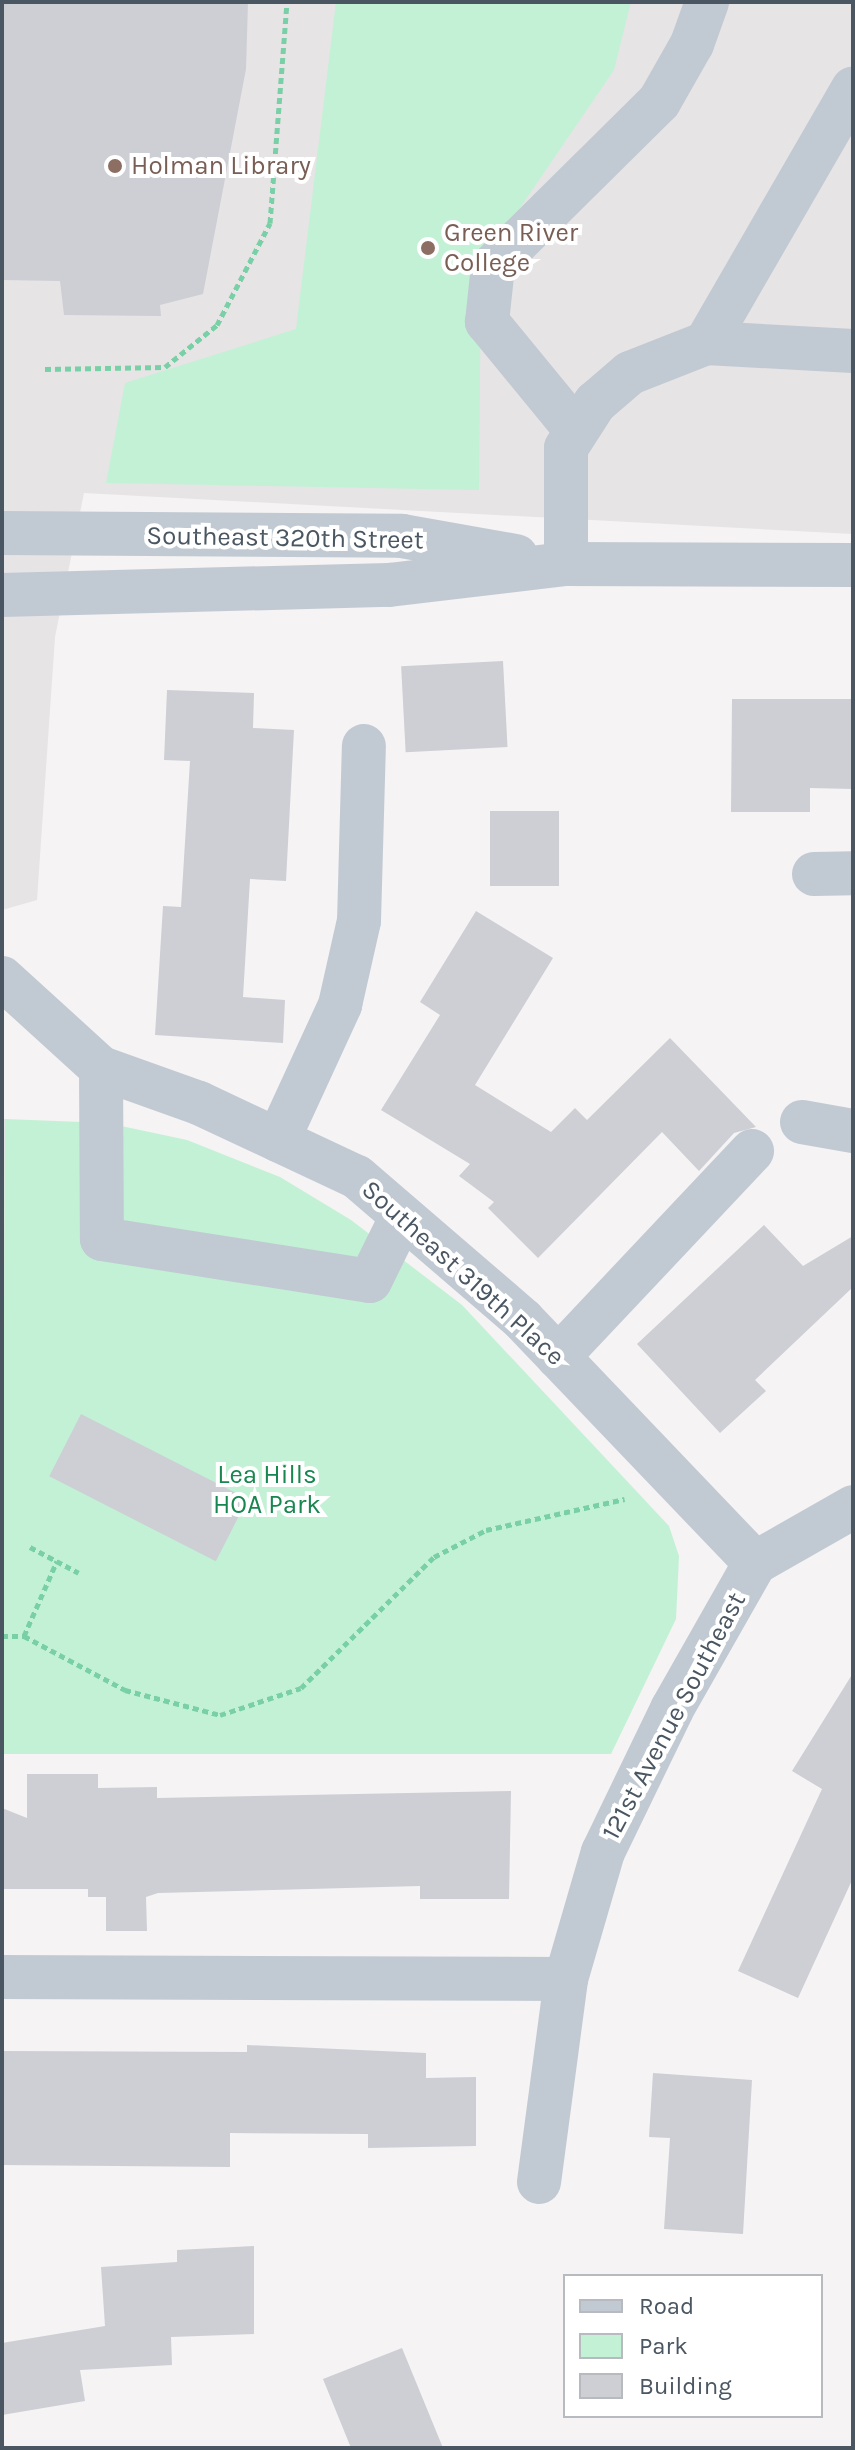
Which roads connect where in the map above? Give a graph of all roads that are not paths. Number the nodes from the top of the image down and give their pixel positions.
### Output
1 (707, 2) edge
2 (853, 88) edge
3 (706, 343) junction
4 (853, 351) edge
5 (575, 429) junction
6 (2, 533) edge
7 (566, 564) junction
8 (853, 565) edge
9 (2, 595) edge
10 (364, 746) dead end
11 (2, 978) edge
12 (101, 1068) junction
13 (802, 1122) dead end
14 (853, 1131) edge
15 (278, 1140) junction
16 (752, 1151) dead end
17 (402, 1216) junction
18 (558, 1357) junction
19 (853, 1507) edge
20 (755, 1563) junction
21 (2, 1977) edge
22 (566, 1979) junction
23 (539, 2182) dead end

1 - 5 street
2 - 3 street
3 - 4 street
3 - 5 street
5 - 7 street
6 - 7 street, Southeast 320th Street
7 - 8 street, Southeast 320th Street
7 - 9 street, Southeast 320th Street
10 - 15 street
11 - 12 street, Southeast 319th Place
12 - 15 street, Southeast 319th Place
12 - 17 street
13 - 14 street
15 - 17 street, Southeast 319th Place
16 - 18 street
17 - 18 street, Southeast 319th Place
18 - 20 street, Southeast 319th Place
19 - 20 street, 121st Avenue Southeast
20 - 22 street, 121st Avenue Southeast
21 - 22 street
22 - 23 street, 121st Avenue Southeast

